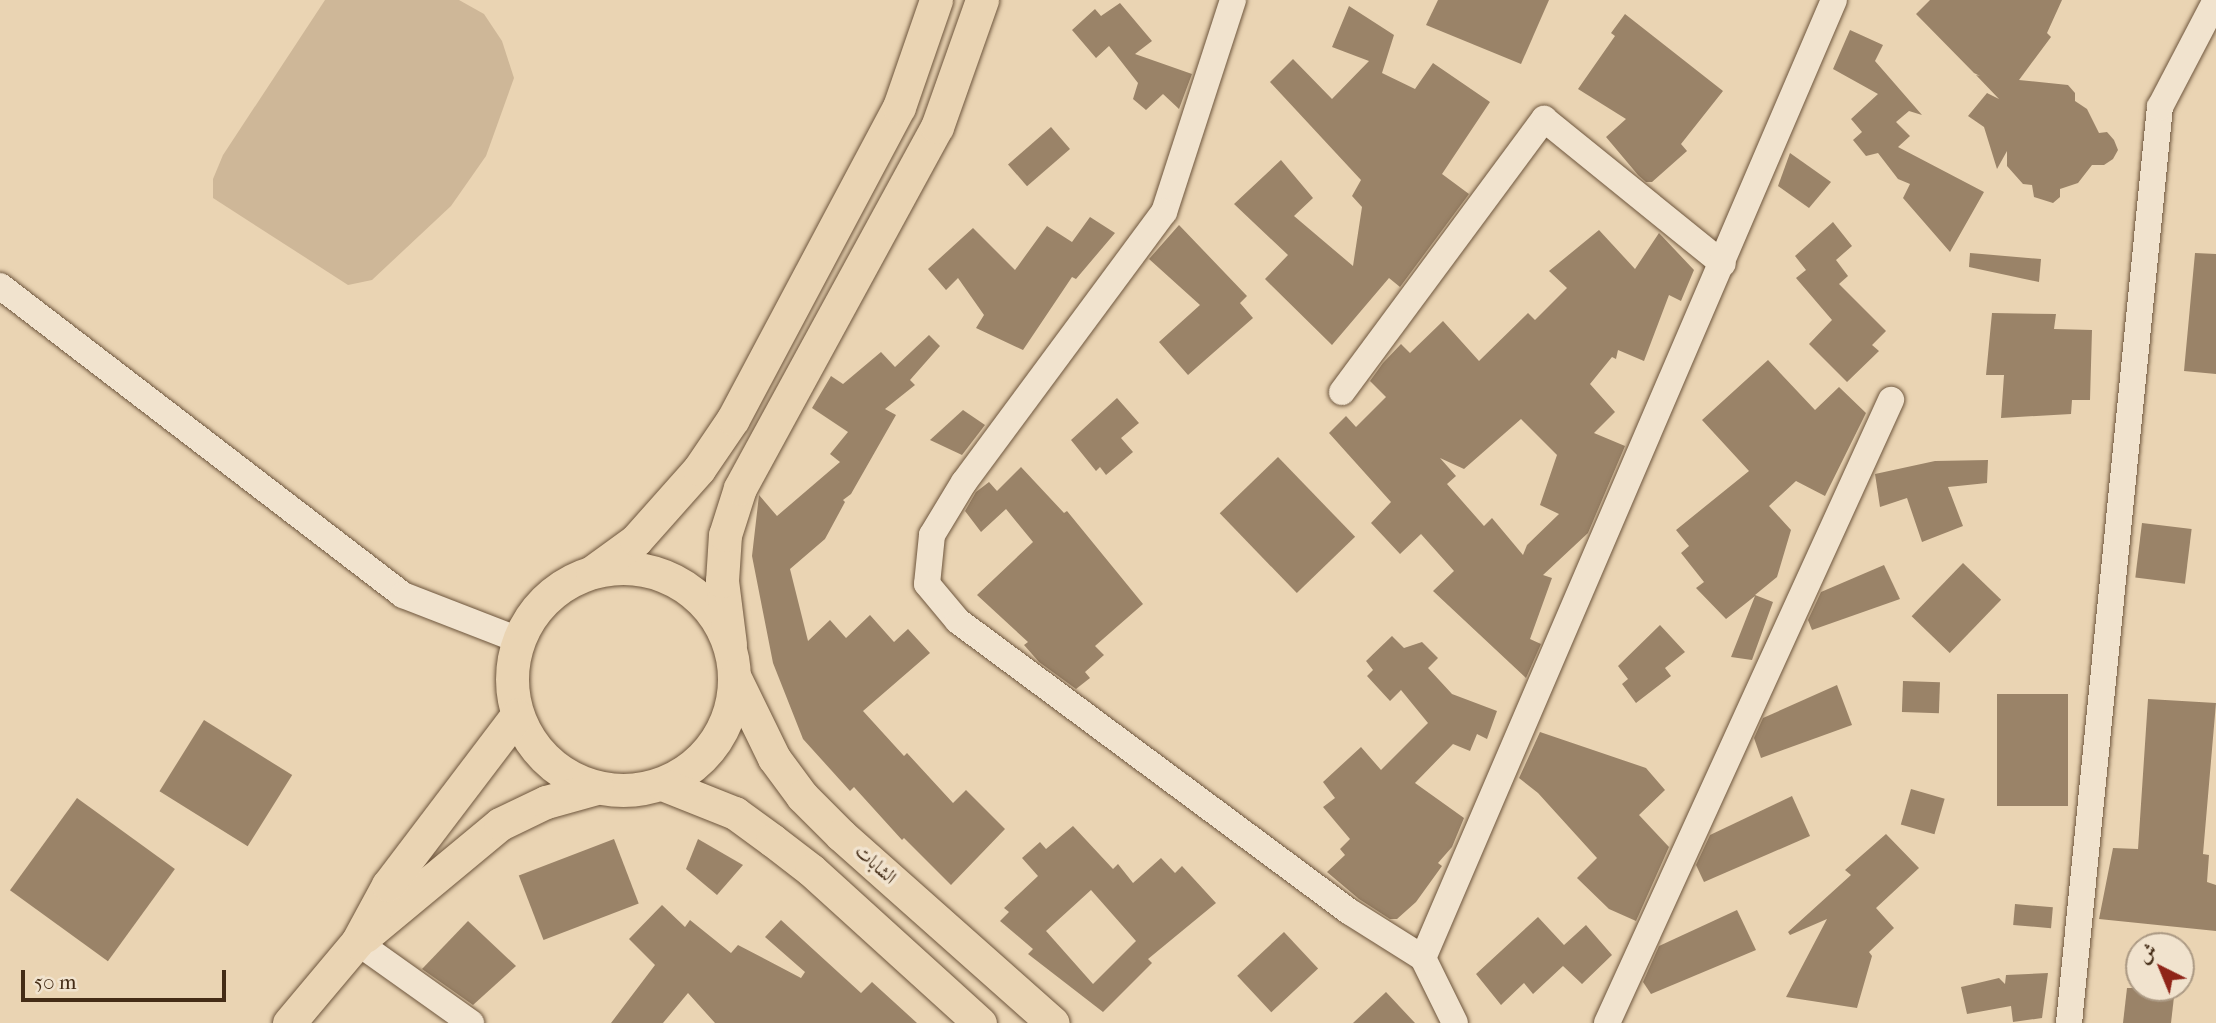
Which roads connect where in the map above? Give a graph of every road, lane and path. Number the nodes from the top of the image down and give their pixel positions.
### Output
1 (936, 0) edge
2 (982, 0) edge
3 (1233, 0) edge
4 (1834, 0) edge
5 (2216, 0) edge
6 (1723, 264) junction
7 (0, 286) edge
8 (1342, 391) dead end
9 (1891, 400) dead end
10 (591, 572) junction
11 (519, 640) junction
12 (730, 644) junction
13 (735, 678) junction
14 (517, 715) junction
15 (662, 784) junction
16 (597, 788) junction
17 (357, 942) junction
18 (1423, 958) junction
19 (289, 1023) edge
20 (471, 1023) edge
21 (980, 1023) edge
22 (1053, 1023) edge
23 (1455, 1023) edge
24 (1607, 1023) edge
25 (2069, 1023) edge

1 - 10 main road
2 - 12 main road
3 - 18 street
4 - 6 street
5 - 25 street
6 - 8 street
6 - 18 street
7 - 11 street
9 - 24 street
10 - 11 main road
10 - 12 main road
11 - 14 main road
12 - 13 main road
13 - 15 main road
13 - 22 main road, الشابات
14 - 16 main road
14 - 17 main road
15 - 16 main road
15 - 21 main road
16 - 17 main road
17 - 19 main road
17 - 20 street
18 - 23 street

